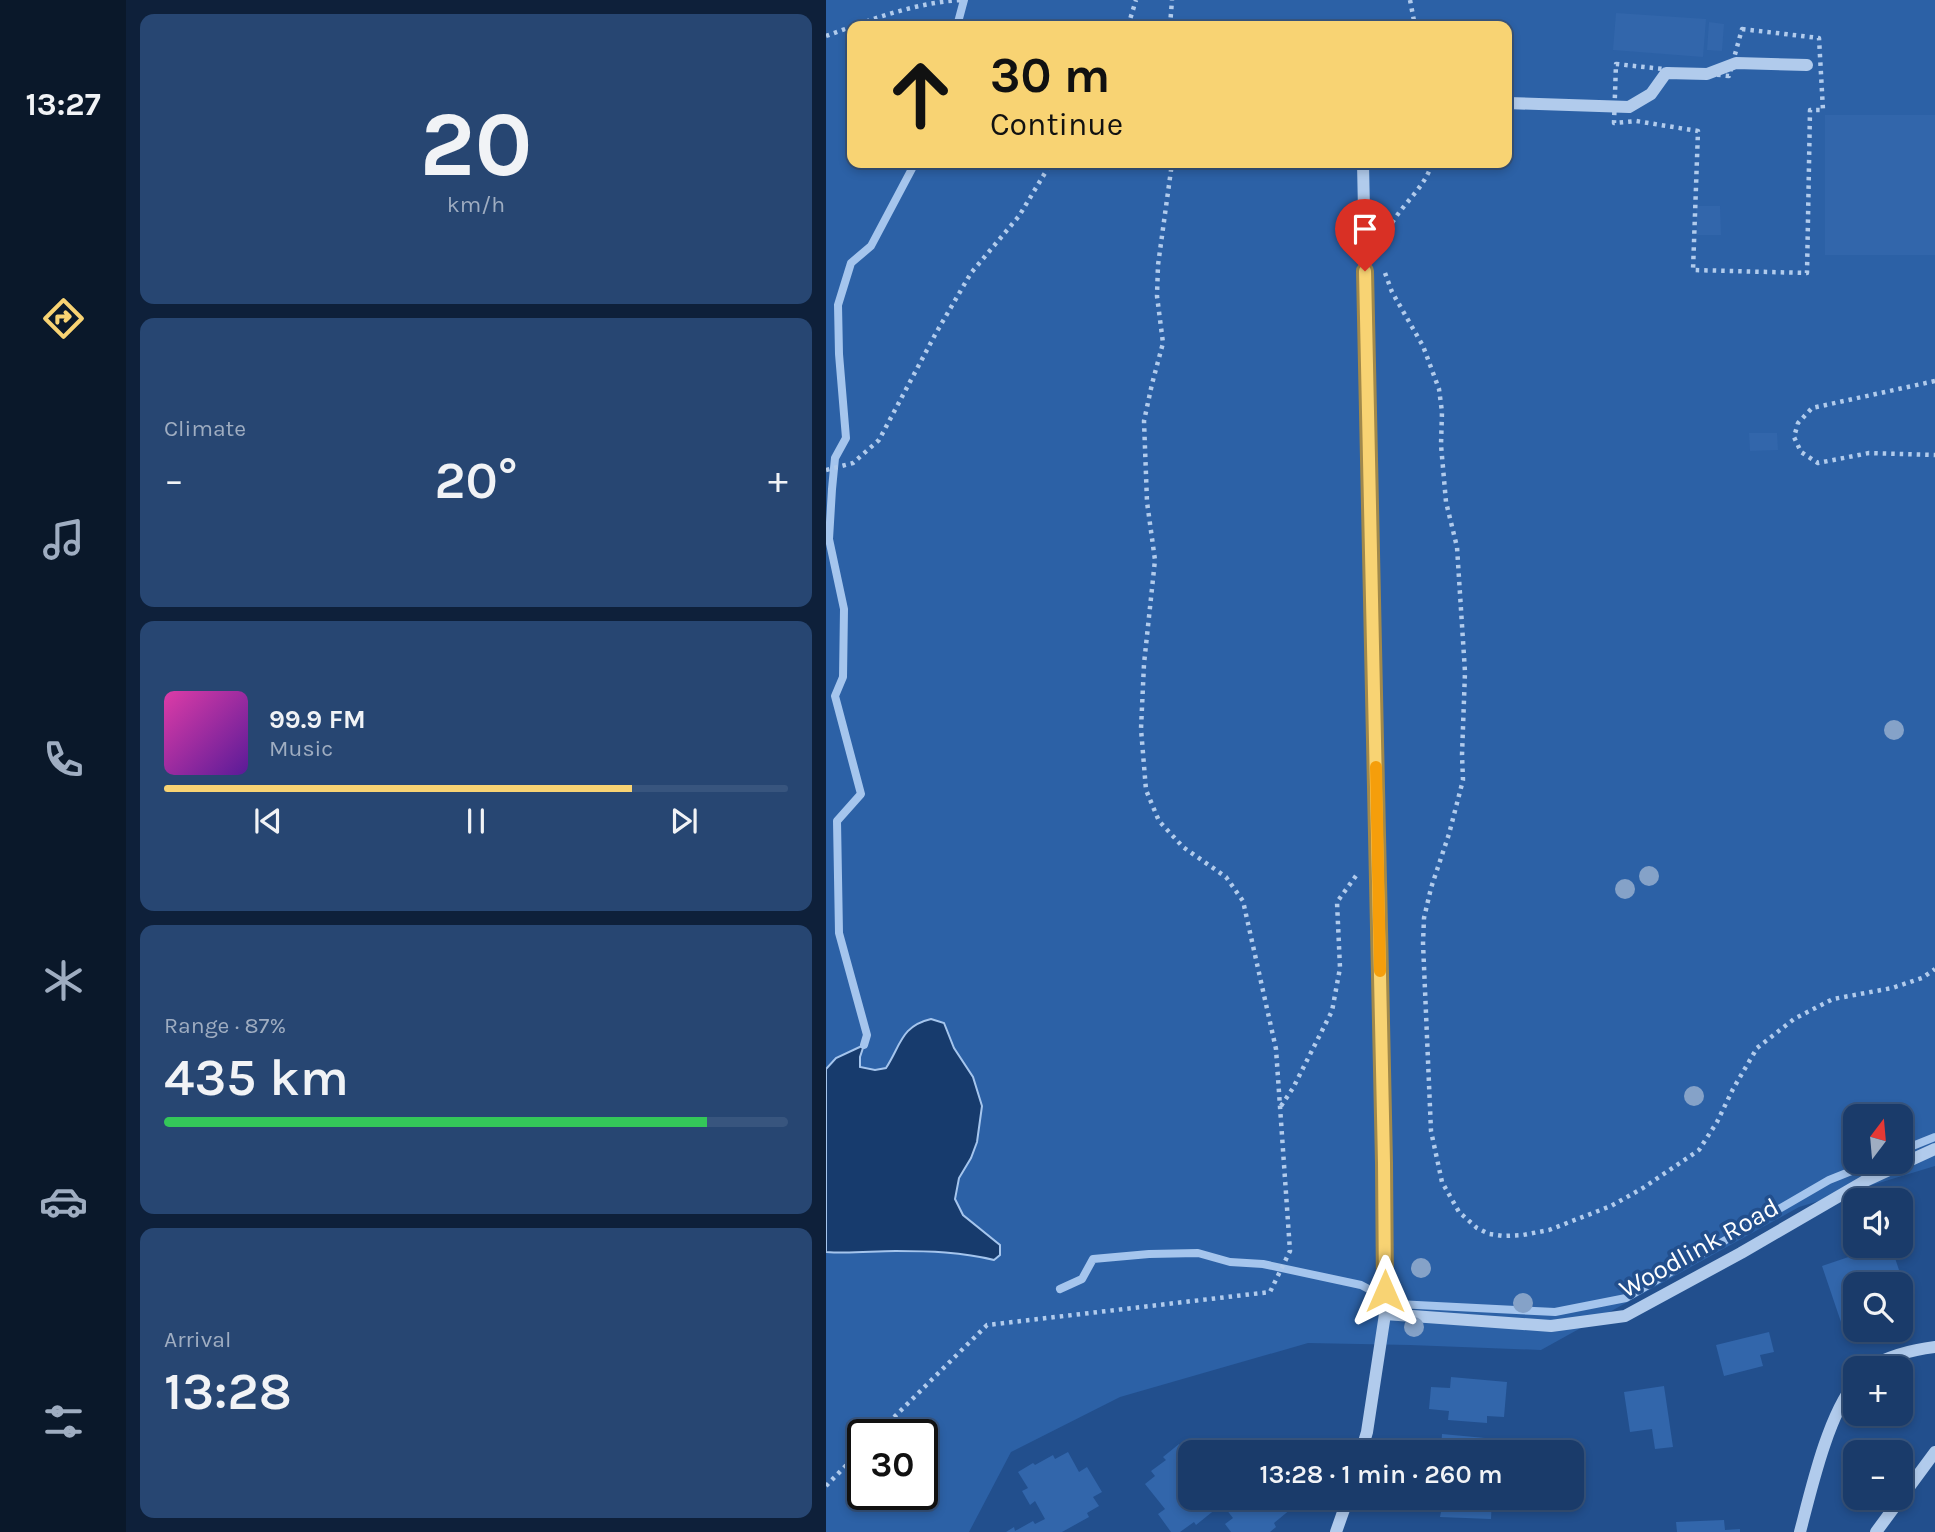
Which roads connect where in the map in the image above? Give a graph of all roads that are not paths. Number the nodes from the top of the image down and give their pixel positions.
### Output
1 (1807, 65) dead end
2 (1512, 103) edge
3 (1363, 168) edge
4 (1935, 1149) edge
5 (1385, 1314) junction
6 (1935, 1347) edge
7 (1891, 1356) edge
8 (1843, 1403) edge
9 (1365, 1440) edge
10 (1931, 1457) edge
11 (1343, 1510) edge
12 (1335, 1532) edge
13 (1800, 1532) edge
14 (1876, 1532) edge

1 - 2 street
3 - 5 street
4 - 5 street, Woodlink Road
5 - 9 street
6 - 7 street
8 - 13 street
10 - 14 street
11 - 12 street

